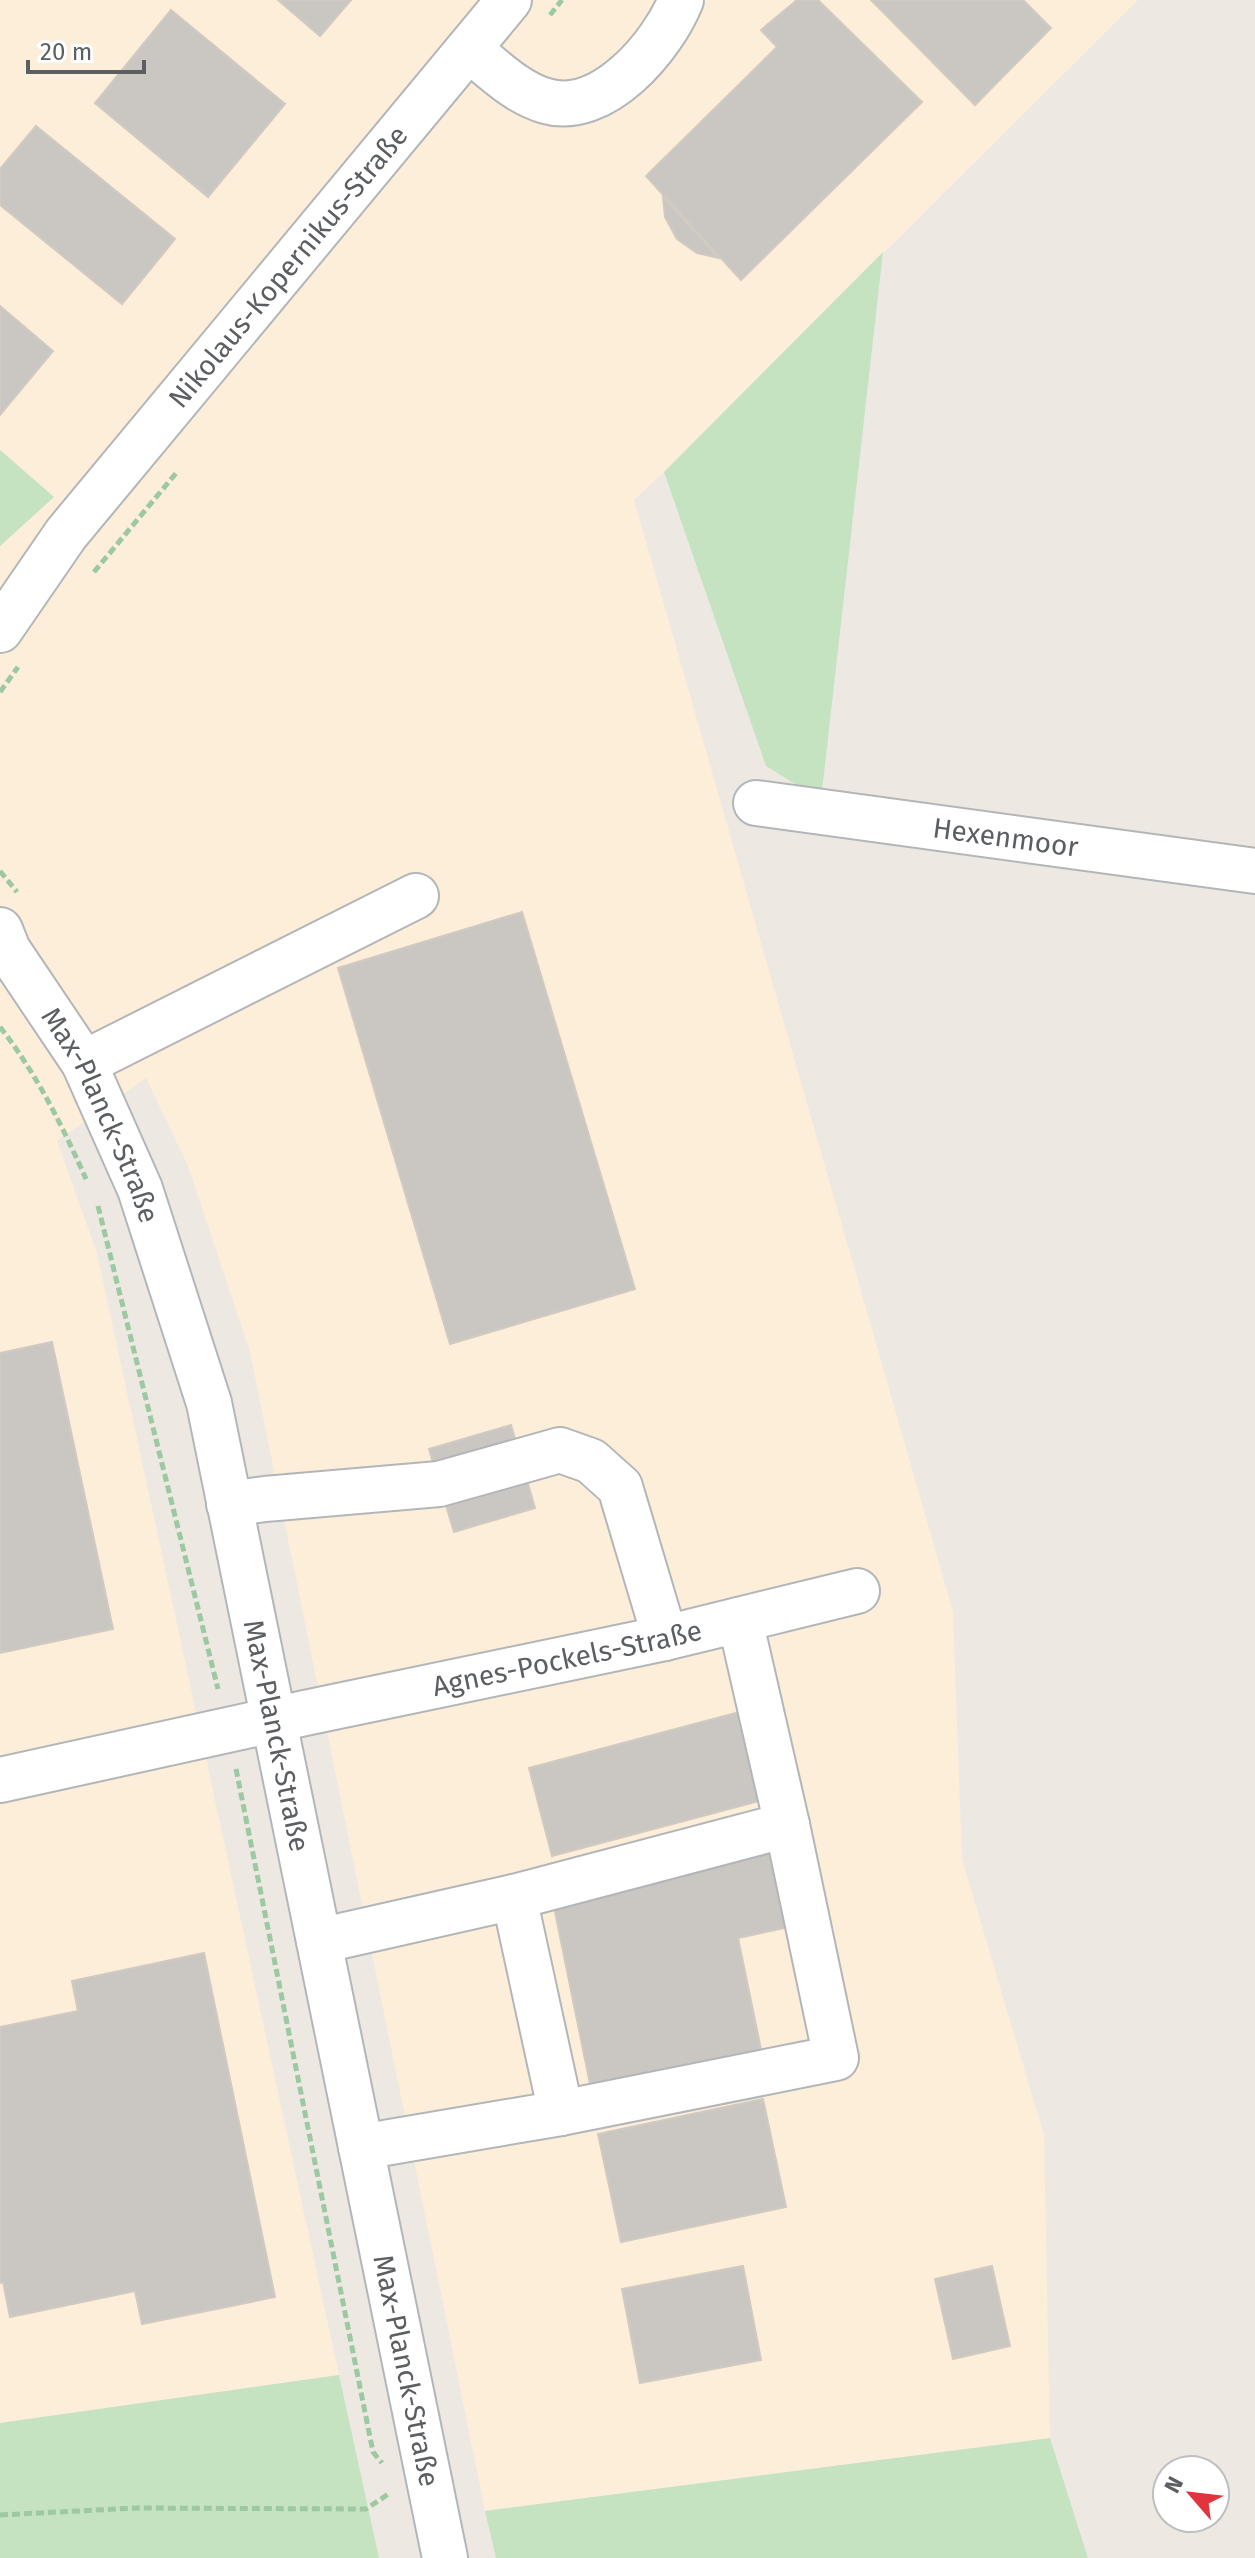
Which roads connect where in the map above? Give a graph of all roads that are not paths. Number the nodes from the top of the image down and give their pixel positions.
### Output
1 (509, 0) edge
2 (681, 0) edge
3 (469, 49) junction
4 (66, 534) junction
5 (0, 599) edge
6 (0, 630) edge
7 (756, 803) dead end
8 (1255, 871) edge
9 (416, 896) dead end
10 (3, 941) edge
11 (84, 1063) junction
12 (229, 1504) junction
13 (857, 1591) dead end
14 (740, 1620) junction
15 (665, 1638) junction
16 (274, 1721) junction
17 (0, 1780) edge
18 (787, 1825) junction
19 (514, 1897) junction
20 (319, 1941) junction
21 (561, 2113) junction
22 (361, 2147) junction
23 (445, 2558) edge

1 - 3 street, Nikolaus-Kopernikus-Straße
2 - 3 street
3 - 4 street, Nikolaus-Kopernikus-Straße
4 - 5 street, Nikolaus-Kopernikus-Straße
4 - 6 street, Nikolaus-Kopernikus-Straße
7 - 8 street, Hexenmoor
9 - 11 street
10 - 11 street, Max-Planck-Straße
11 - 12 street, Max-Planck-Straße
12 - 15 street
12 - 16 street, Max-Planck-Straße
13 - 14 street, Agnes-Pockels-Straße
14 - 15 street, Agnes-Pockels-Straße
14 - 18 street
15 - 16 street, Agnes-Pockels-Straße
16 - 17 street, Agnes-Pockels-Straße
16 - 20 street, Max-Planck-Straße
18 - 19 street
18 - 21 street
19 - 20 street
19 - 21 street
20 - 22 street, Max-Planck-Straße
21 - 22 street
22 - 23 street, Max-Planck-Straße

